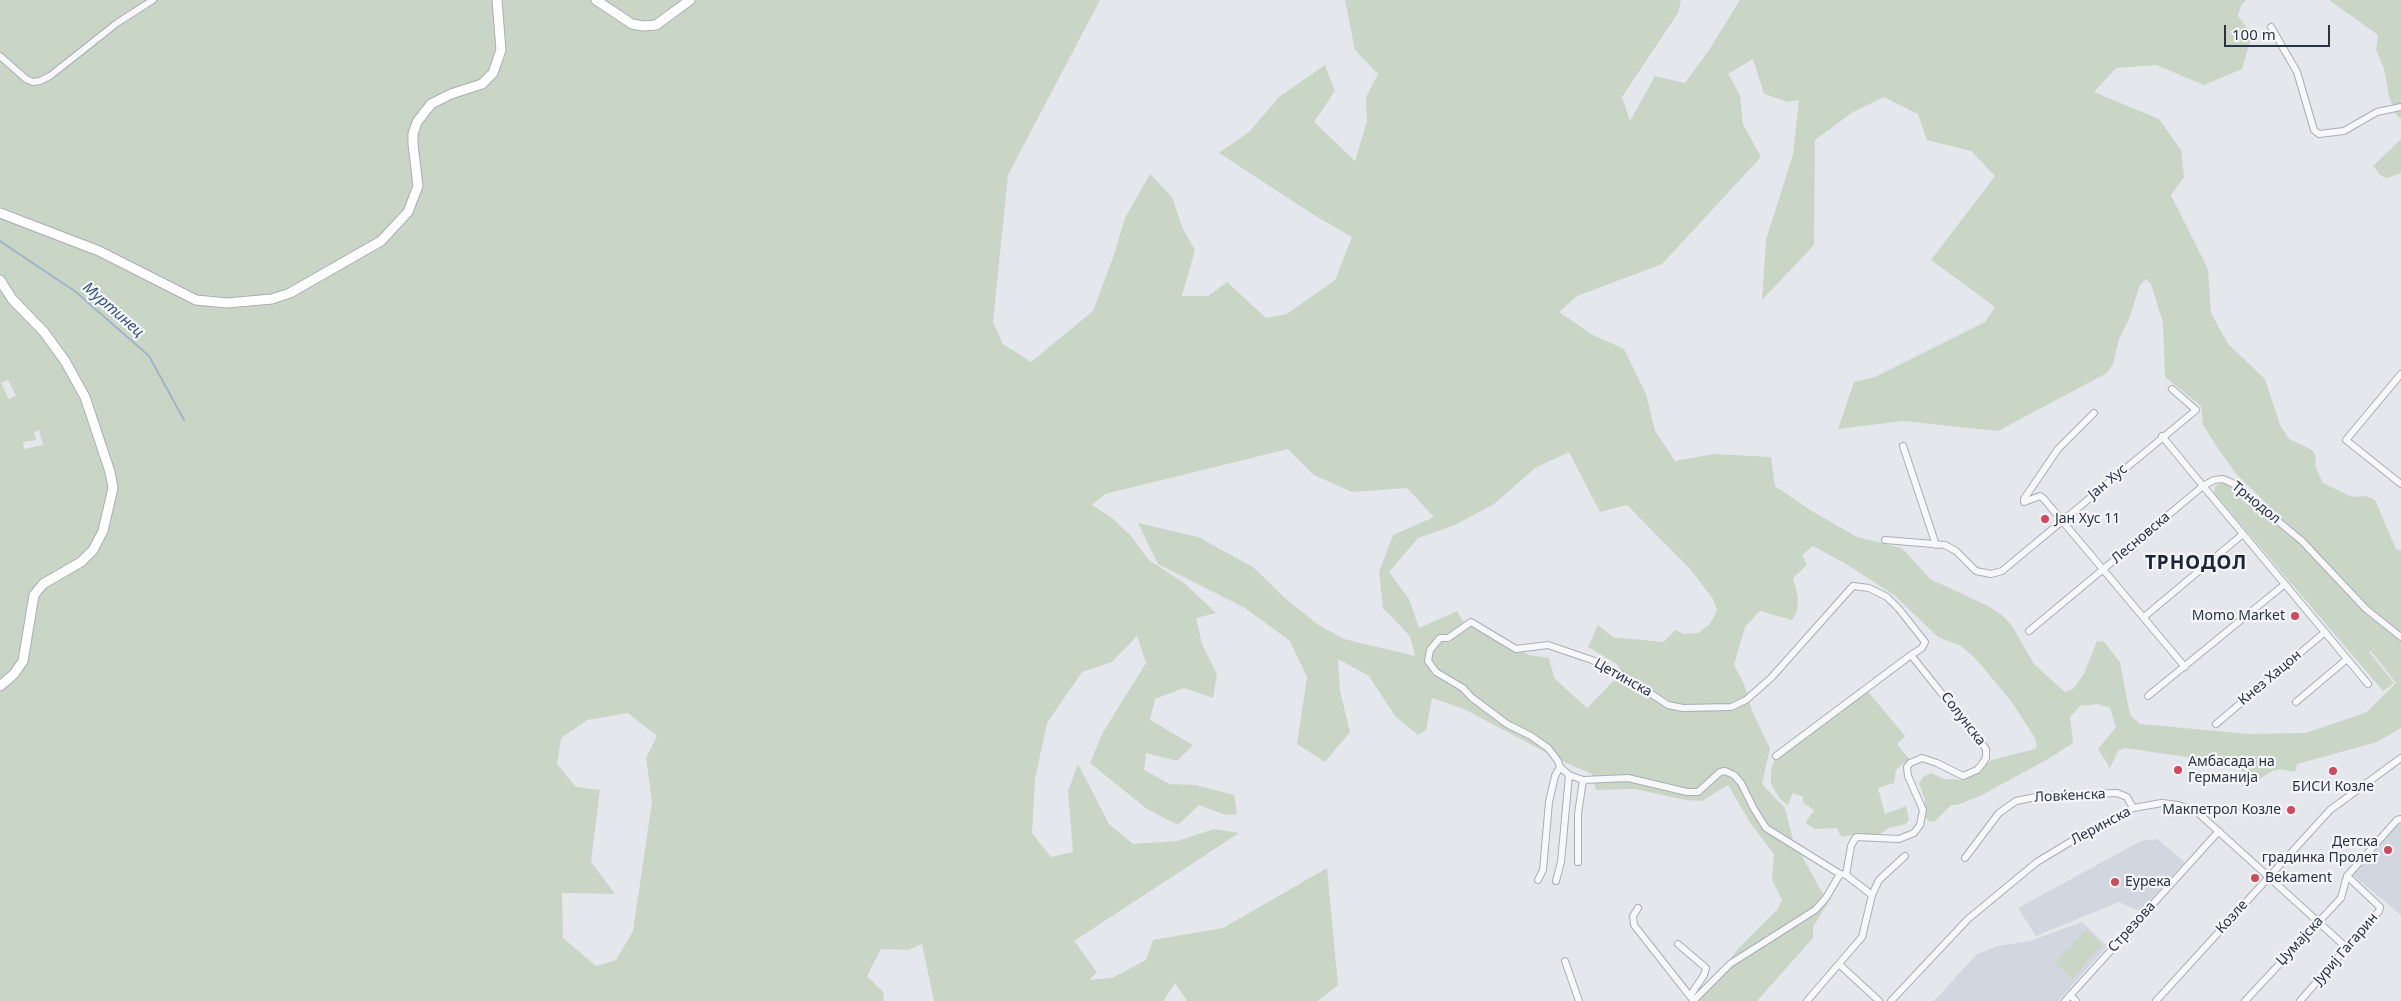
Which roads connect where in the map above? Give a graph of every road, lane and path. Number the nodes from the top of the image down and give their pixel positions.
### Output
1 (153, 0) edge
2 (497, 0) edge
3 (596, 0) edge
4 (690, 0) edge
5 (2271, 27) dead end
6 (0, 56) edge
7 (2401, 107) edge
8 (0, 213) edge
9 (0, 280) edge
10 (2401, 374) edge
11 (2172, 389) dead end
12 (2094, 413) dead end
13 (2162, 436) junction
14 (1903, 446) dead end
15 (2401, 484) edge
16 (2203, 486) junction
17 (2062, 520) junction
18 (2243, 534) junction
19 (1885, 540) dead end
20 (1936, 544) junction
21 (2104, 570) junction
22 (2285, 584) junction
23 (2144, 617) junction
24 (2029, 631) dead end
25 (2325, 632) junction
26 (2401, 637) edge
27 (1911, 655) junction
28 (2347, 659) junction
29 (2185, 667) junction
30 (2368, 684) dead end
31 (0, 686) edge
32 (2148, 696) dead end
33 (2296, 702) dead end
34 (2216, 724) dead end
35 (1776, 756) dead end
36 (2401, 758) edge
37 (1560, 767) junction
38 (1570, 775) junction
39 (1582, 780) junction
40 (2133, 808) junction
41 (2401, 819) edge
42 (2219, 831) junction
43 (1905, 856) dead end
44 (1965, 858) dead end
45 (1578, 862) dead end
46 (1843, 874) junction
47 (2269, 876) junction
48 (2347, 876) junction
49 (1538, 880) dead end
50 (1556, 881) dead end
51 (1874, 889) junction
52 (1638, 908) dead end
53 (2319, 921) junction
54 (1678, 944) dead end
55 (2347, 948) junction
56 (1565, 961) dead end
57 (1840, 965) junction
58 (2070, 995) junction
59 (1692, 999) edge
60 (1579, 1001) edge
61 (1807, 1001) edge
62 (1879, 1001) edge
63 (1891, 1001) edge
64 (2065, 1001) edge
65 (2076, 1001) edge
66 (2156, 1001) edge
67 (2245, 1001) edge
68 (2300, 1001) edge

1 - 6 street
2 - 8 main road
3 - 4 main road
5 - 7 street
9 - 31 main road
10 - 15 street
11 - 13 street, Јан Хус
12 - 17 street
13 - 16 street
13 - 17 street, Јан Хус
14 - 20 street
16 - 18 street, Трнодол
16 - 21 street, Лесновска
16 - 26 street, Трнодол
17 - 20 street, Јан Хус
17 - 21 street
18 - 22 street, Трнодол
18 - 23 street
19 - 20 street, Јан Хус
21 - 23 street
21 - 24 street, Лесновска
22 - 25 street, Трнодол
22 - 29 street
23 - 29 street
25 - 28 street, Трнодол
25 - 34 street, Кнез Хацон
27 - 35 street
27 - 37 street, Цетинска
27 - 46 street, Солунска
28 - 30 street, Трнодол
28 - 33 street
29 - 32 street
36 - 47 street, Козле
37 - 38 street, Цетинска
37 - 49 street
38 - 39 street, Цетинска
38 - 50 street
39 - 45 street
39 - 46 street, Цетинска
40 - 42 street, Леринска
40 - 44 street, Ловќенска
40 - 63 street, Леринска
41 - 48 street
42 - 47 street, Леринска
42 - 58 street, Стрезова
43 - 51 street
46 - 51 street
46 - 59 street
47 - 53 street, Леринска
47 - 66 street, Козле
48 - 53 street, Џумајска
48 - 55 street, Јуриј Гагарин
51 - 57 street
52 - 59 street
53 - 55 street, Леринска
53 - 67 street, Џумајска
54 - 59 street
55 - 68 street, Јуриј Гагарин
56 - 60 street
57 - 61 street
57 - 62 street
58 - 64 street, Стрезова
58 - 65 street

